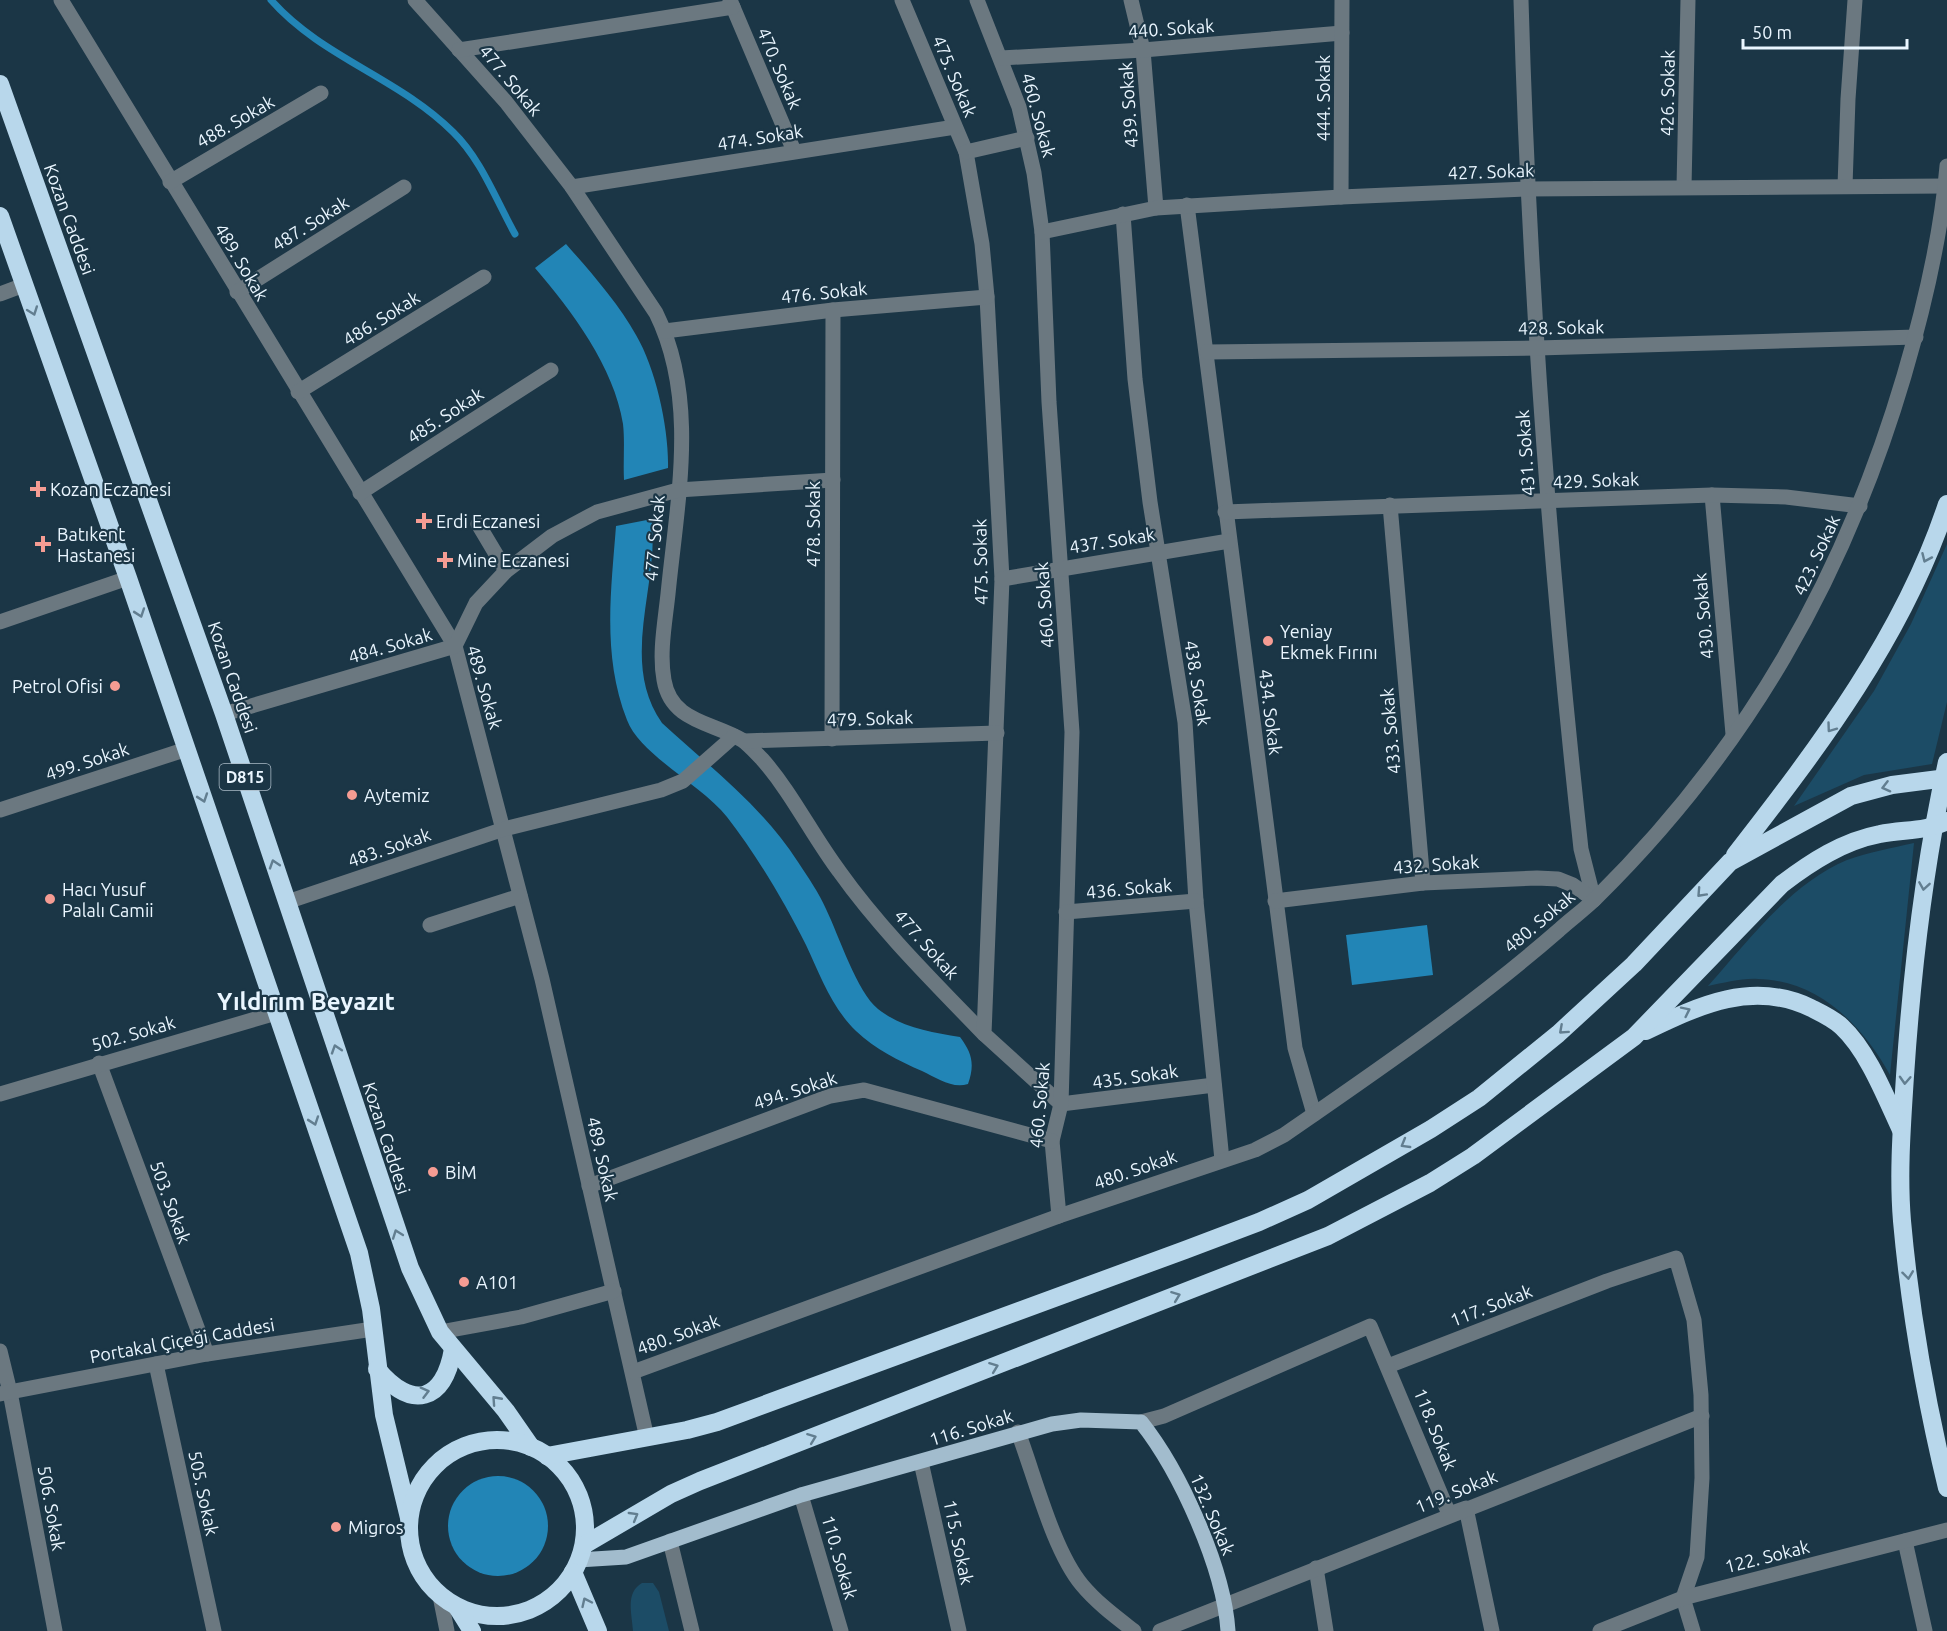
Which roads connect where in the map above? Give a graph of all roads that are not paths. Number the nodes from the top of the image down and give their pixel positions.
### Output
1 (61, 0) edge
2 (415, 0) edge
3 (902, 0) edge
4 (977, 0) edge
5 (1131, 0) edge
6 (1342, 0) edge
7 (1521, 0) edge
8 (1688, 0) edge
9 (1855, 0) edge
10 (731, 4) edge
11 (1342, 33) junction
12 (459, 50) junction
13 (1143, 50) junction
14 (1001, 58) junction
15 (0, 84) edge
16 (321, 93) dead end
17 (955, 127) junction
18 (1028, 138) junction
19 (794, 151) junction
20 (966, 152) junction
21 (1947, 166) edge
22 (170, 182) junction
23 (1845, 186) junction
24 (1945, 186) junction
25 (404, 187) dead end
26 (572, 187) junction
27 (1684, 187) junction
28 (1526, 189) junction
29 (1341, 197) junction
30 (1187, 206) junction
31 (1156, 208) junction
32 (1123, 214) junction
33 (0, 217) edge
34 (1042, 232) junction
35 (484, 277) dead end
36 (24, 285) junction
37 (237, 292) junction
38 (0, 294) edge
39 (987, 297) junction
40 (833, 310) junction
41 (665, 331) junction
42 (1916, 337) junction
43 (1538, 348) junction
44 (1207, 352) junction
45 (551, 370) dead end
46 (298, 392) junction
47 (833, 480) junction
48 (678, 490) junction
49 (360, 493) junction
50 (1712, 495) junction
51 (1548, 502) junction
52 (1947, 504) edge
53 (1390, 505) junction
54 (1860, 506) junction
55 (1226, 512) junction
56 (477, 524) dead end
57 (1229, 541) junction
58 (1158, 553) junction
59 (1061, 568) junction
60 (506, 572) junction
61 (128, 578) junction
62 (1002, 579) junction
63 (0, 622) edge
64 (454, 646) junction
65 (224, 714) junction
66 (997, 733) junction
67 (1733, 734) junction
68 (739, 739) junction
69 (832, 739) junction
70 (186, 749) junction
71 (1946, 772) edge
72 (0, 810) edge
73 (1940, 825) edge
74 (504, 829) junction
75 (1730, 862) junction
76 (1422, 883) junction
77 (520, 896) junction
78 (1594, 900) junction
79 (1275, 901) junction
80 (287, 902) junction
81 (1196, 902) junction
82 (1066, 912) junction
83 (430, 925) dead end
84 (276, 1012) junction
85 (984, 1034) junction
86 (1634, 1037) junction
87 (99, 1063) junction
88 (1214, 1085) junction
89 (0, 1094) edge
90 (1061, 1104) junction
91 (1314, 1114) junction
92 (1902, 1131) junction
93 (1052, 1141) junction
94 (1222, 1160) junction
95 (589, 1186) junction
96 (1059, 1215) junction
97 (614, 1291) junction
98 (1370, 1326) joint
99 (372, 1329) junction
100 (440, 1332) junction
101 (453, 1349) junction
102 (0, 1351) edge
103 (207, 1354) junction
104 (156, 1364) junction
105 (1388, 1366) junction
106 (377, 1368) junction
107 (633, 1371) junction
108 (5, 1393) edge
109 (1702, 1416) junction
110 (1141, 1422) junction
111 (1018, 1432) junction
112 (647, 1438) junction
113 (539, 1451) junction
114 (921, 1462) junction
115 (1947, 1488) edge
116 (801, 1495) junction
117 (1449, 1514) junction
118 (410, 1518) junction
119 (1947, 1530) edge
120 (670, 1541) junction
121 (1905, 1541) junction
122 (578, 1559) junction
123 (1316, 1568) junction
124 (440, 1596) junction
125 (1683, 1598) junction
126 (1226, 1604) junction
127 (457, 1607) junction
128 (54, 1631) edge
129 (213, 1631) edge
130 (447, 1631) edge
131 (472, 1631) edge
132 (598, 1631) edge
133 (692, 1631) edge
134 (841, 1631) edge
135 (958, 1631) edge
136 (1134, 1631) edge
137 (1160, 1631) edge
138 (1228, 1631) edge
139 (1326, 1631) edge
140 (1492, 1631) edge
141 (1600, 1631) edge
142 (1693, 1631) edge
143 (1925, 1631) edge

1 - 22 street, 489. Sokak
2 - 12 street, 477. Sokak
3 - 17 street, 475. Sokak
4 - 14 street, 460. Sokak
5 - 13 street, 439. Sokak
6 - 11 street, 444. Sokak
7 - 28 street, 431. Sokak
8 - 27 street, 426. Sokak
9 - 23 street
10 - 12 street
10 - 19 street, 470. Sokak
11 - 13 street, 440. Sokak
11 - 29 street, 444. Sokak
12 - 26 street, 477. Sokak
13 - 14 street, 440. Sokak
13 - 31 street, 439. Sokak
14 - 18 street, 460. Sokak
15 - 65 highway, Kozan Caddesi / D815
16 - 22 street, 488. Sokak
17 - 19 street, 474. Sokak
17 - 20 street, 475. Sokak
18 - 20 street
18 - 34 street, 460. Sokak
19 - 26 street, 474. Sokak
20 - 39 street, 475. Sokak
21 - 24 street, 423. Sokak
22 - 37 street, 489. Sokak
23 - 24 street, 427. Sokak
23 - 27 street, 427. Sokak
24 - 42 street, 423. Sokak
25 - 37 street, 487. Sokak
26 - 41 street, 477. Sokak
27 - 28 street, 427. Sokak
28 - 29 street, 427. Sokak
28 - 43 street, 431. Sokak
29 - 30 street, 427. Sokak
30 - 31 street, 427. Sokak
30 - 44 street, 434. Sokak
31 - 32 street, 427. Sokak
32 - 34 street, 427. Sokak
32 - 58 street, 438. Sokak
33 - 36 highway, D815
34 - 59 street, 460. Sokak
35 - 46 street, 486. Sokak
36 - 38 street
36 -> 61 highway, D815
37 - 46 street, 489. Sokak
39 - 40 street, 476. Sokak
39 - 62 street, 475. Sokak
40 - 41 street, 476. Sokak
40 - 47 street, 478. Sokak
41 - 48 street, 477. Sokak
42 - 43 street, 428. Sokak
42 - 54 street, 423. Sokak
43 - 44 street, 428. Sokak
43 - 51 street, 431. Sokak
44 - 55 street, 434. Sokak
45 - 49 street, 485. Sokak
46 - 49 street, 489. Sokak
47 - 48 street, 484. Sokak
47 - 69 street, 478. Sokak
48 - 60 street, 484. Sokak
48 - 68 street, 477. Sokak
49 - 64 street, 489. Sokak
50 - 51 street, 429. Sokak
50 - 54 street, 429. Sokak
50 - 67 street, 430. Sokak
51 - 53 street, 429. Sokak
51 - 78 street, 431. Sokak
52 -> 75 highway
53 - 55 street, 429. Sokak
53 - 76 street, 433. Sokak
54 - 67 street, 423. Sokak
55 - 57 street, 434. Sokak
56 - 60 street
57 - 58 street, 437. Sokak
57 - 79 street, 434. Sokak
58 - 59 street, 437. Sokak
58 - 81 street, 438. Sokak
59 - 62 street, 437. Sokak
59 - 82 street, 460. Sokak
60 - 64 street, 484. Sokak
61 - 63 street
61 -> 70 highway, D815
62 - 66 street, 475. Sokak
64 - 65 street, 484. Sokak
64 - 74 street, 489. Sokak
80 -> 65 highway, Kozan Caddesi / D815
66 - 69 street, 479. Sokak
66 - 85 street, 475. Sokak
67 - 78 street, 423. Sokak
68 - 69 street, 479. Sokak
68 - 74 street, 483. Sokak
68 - 85 street, 477. Sokak
70 - 72 street, 499. Sokak
70 -> 84 highway, D815
71 - 73 highway
71 -> 75 highway
73 - 86 highway
73 -> 92 highway
74 - 77 street, 489. Sokak
74 - 80 street, 483. Sokak
75 -> 112 highway
76 - 78 street, 432. Sokak
76 - 79 street, 432. Sokak
77 - 83 street
77 - 95 street, 489. Sokak
78 - 91 street, 480. Sokak
79 - 91 street, 434. Sokak
100 -> 80 highway, Kozan Caddesi / D815
81 - 82 street, 436. Sokak
81 - 88 street, 438. Sokak
82 - 90 street, 460. Sokak
84 - 87 street, 502. Sokak
84 -> 99 highway, D815
85 - 90 street
86 -> 92 highway
122 -> 86 highway
87 - 89 street, 502. Sokak
87 - 103 street, 503. Sokak
88 - 90 street, 435. Sokak
88 - 94 street, 438. Sokak
90 - 93 street, 460. Sokak
91 - 94 street, 480. Sokak
92 -> 115 highway
93 - 95 street, 494. Sokak
93 - 96 street, 460. Sokak
94 - 96 street, 480. Sokak
95 - 97 street, 489. Sokak
96 - 107 street, 480. Sokak
97 - 100 street
97 - 107 street, 489. Sokak
98 - 105 street, 118. Sokak
98 - 110 street, 116. Sokak
99 - 103 street, Portakal Çiçeği Caddesi
99 - 106 highway, D815
100 - 101 highway, Kozan Caddesi / D815
106 -> 101 highway
113 -> 101 highway, Kozan Caddesi / D815
102 - 108 street, 506. Sokak
103 - 104 street, Portakal Çiçeği Caddesi
104 - 108 street, Portakal Çiçeği Caddesi
104 - 129 street, 505. Sokak
105 - 109 street, 117. Sokak
105 - 117 street, 118. Sokak
106 - 118 highway, D815
107 - 112 street, 489. Sokak
108 - 128 street, 506. Sokak
109 - 117 street, 119. Sokak
109 - 125 street
110 - 111 main road, 116. Sokak
110 - 126 main road, 132. Sokak
111 - 114 main road, 116. Sokak
111 - 136 street
112 - 113 highway
113 - 118 highway
113 - 122 highway
114 - 116 main road, 116. Sokak
114 - 135 street, 115. Sokak
116 - 120 main road, 116. Sokak
116 - 134 street, 110. Sokak
117 - 123 street, 119. Sokak
117 - 140 street
118 - 124 highway
119 - 121 street, 122. Sokak
120 - 122 main road, 116. Sokak
120 - 133 street
121 - 125 street, 122. Sokak
121 - 143 street
122 - 127 highway
132 -> 122 highway
123 - 126 street, 119. Sokak
123 - 139 street
124 - 127 highway
124 - 130 street
125 - 141 street, 122. Sokak
125 - 142 street
126 - 137 street, 119. Sokak
126 - 138 main road, 132. Sokak
127 - 131 highway

